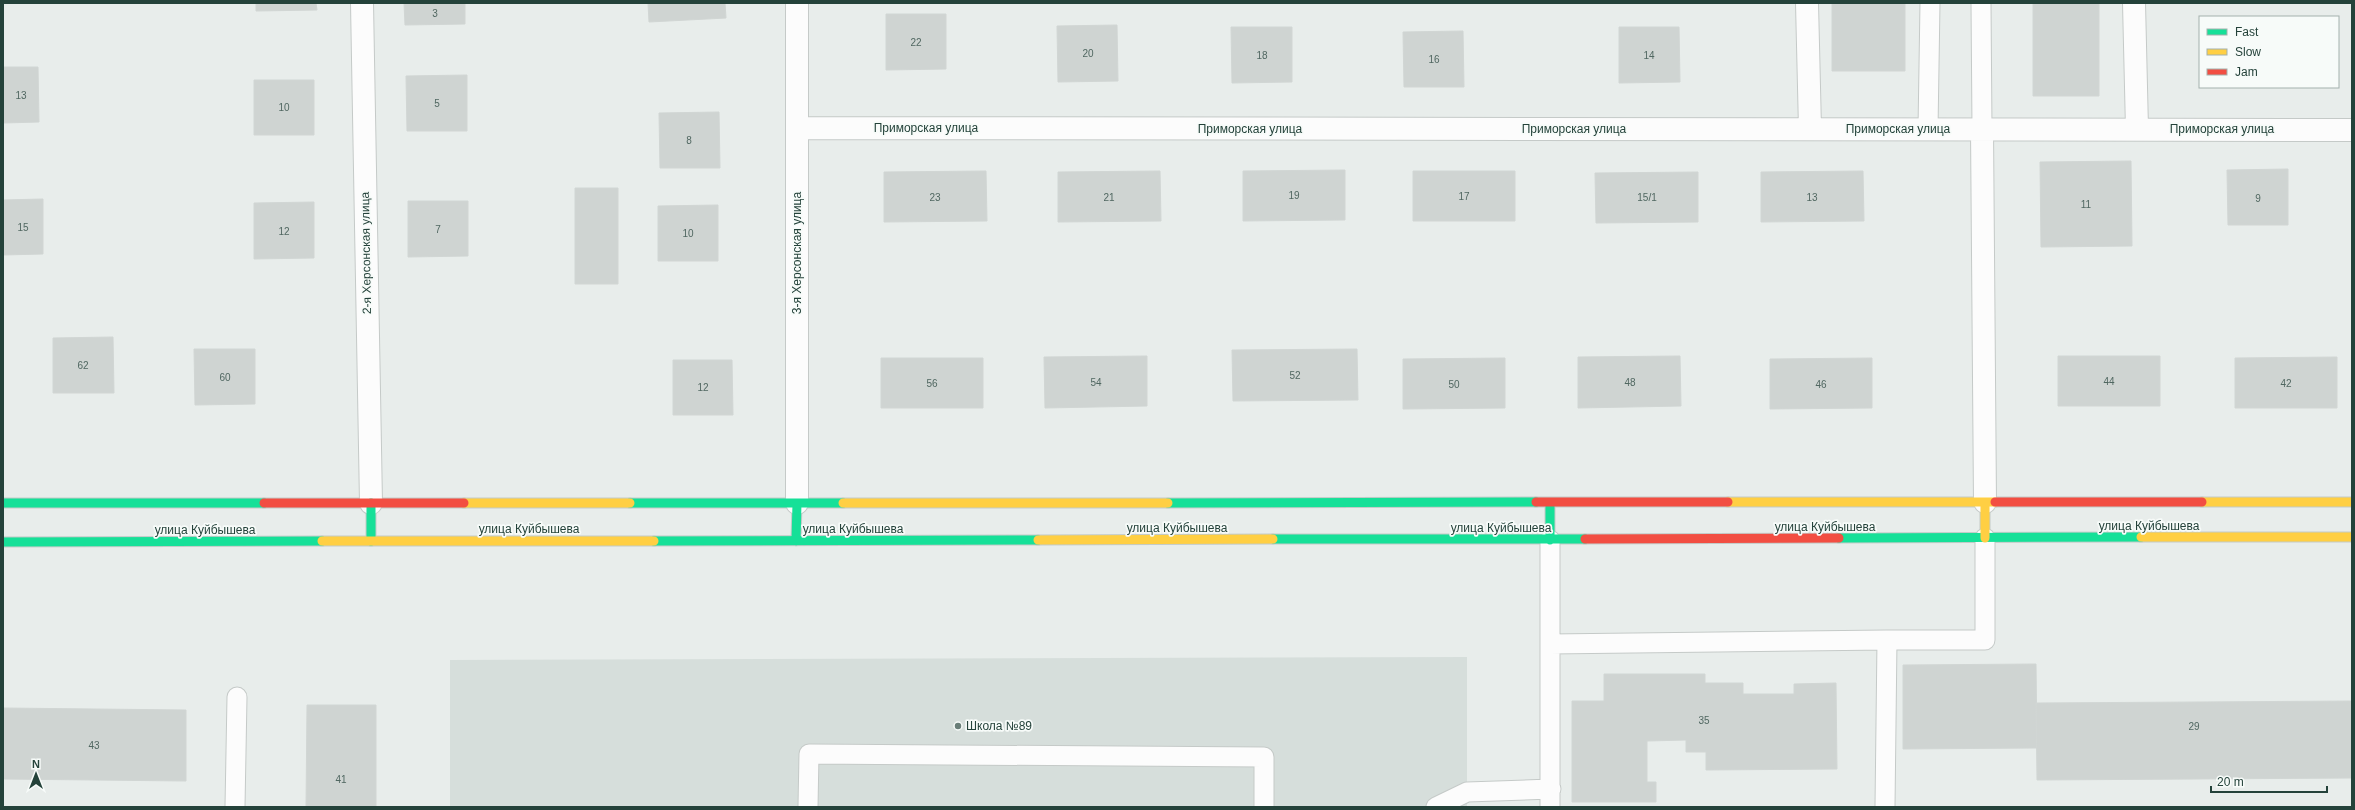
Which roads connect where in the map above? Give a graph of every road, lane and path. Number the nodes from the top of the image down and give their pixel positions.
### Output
1 (362, 3) edge
2 (798, 3) edge
3 (1807, 3) edge
4 (1930, 3) edge
5 (1981, 3) edge
6 (2134, 3) edge
7 (797, 128) junction
8 (1810, 129) junction
9 (1928, 129) junction
10 (1982, 129) junction
11 (2137, 129) junction
12 (2352, 130) edge
13 (1985, 502) junction
14 (2352, 502) edge
15 (3, 503) edge
16 (371, 503) junction
17 (797, 503) junction
18 (1550, 503) junction
19 (2352, 537) edge
20 (1985, 538) junction
21 (1550, 540) junction
22 (796, 541) junction
23 (3, 542) edge
24 (371, 542) junction
25 (1887, 640) junction
26 (1550, 644) junction
27 (237, 697) dead end
28 (1550, 798) edge
29 (235, 807) edge
30 (808, 807) edge
31 (1264, 807) edge
32 (1436, 807) edge
33 (1885, 807) edge

1 - 16 street, 2-я Херсонская улица
2 - 7 street, 3-я Херсонская улица
3 - 8 street
4 - 9 lane
5 - 10 lane
6 - 11 street
7 - 8 street, Приморская улица
7 - 17 street, 3-я Херсонская улица
8 - 9 street, Приморская улица
9 - 10 street, Приморская улица
10 - 11 street, Приморская улица
10 - 13 street
11 - 12 street, Приморская улица
13 - 14 main road, улица Куйбышева
13 - 18 main road, улица Куйбышева
13 - 20 main road
15 - 16 main road, улица Куйбышева
16 - 17 main road, улица Куйбышева
16 - 24 main road
17 - 18 main road, улица Куйбышева
17 - 22 main road
18 - 21 main road
19 - 20 main road, улица Куйбышева
20 - 21 main road, улица Куйбышева
20 - 25 lane
21 - 22 main road, улица Куйбышева
21 - 26 lane
22 - 24 main road, улица Куйбышева
23 - 24 main road, улица Куйбышева
25 - 26 lane
25 - 33 lane
26 - 28 lane
27 - 29 lane
28 - 32 lane
30 - 31 lane

